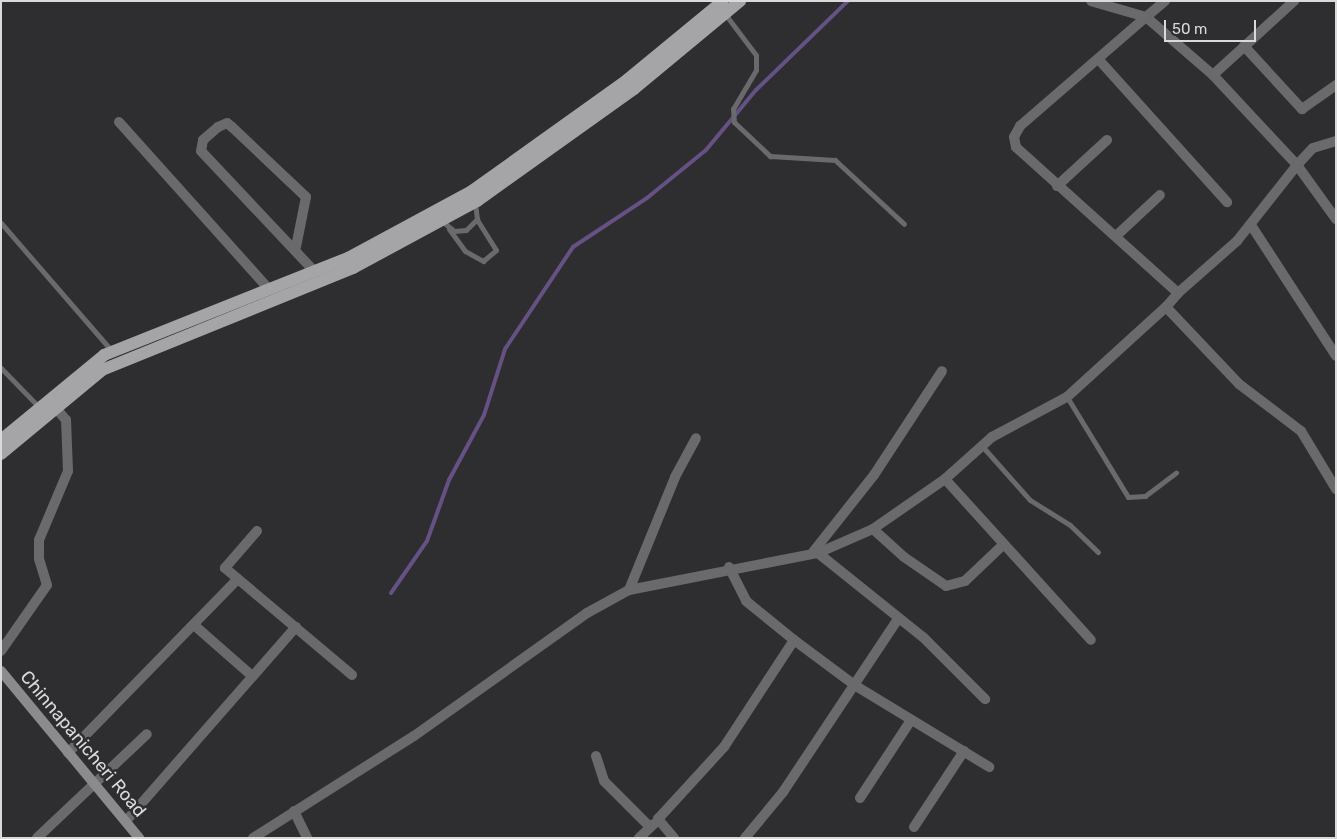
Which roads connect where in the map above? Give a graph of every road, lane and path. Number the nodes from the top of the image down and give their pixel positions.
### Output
1 (740, 1) edge
2 (1091, 1) edge
3 (1165, 1) edge
4 (1294, 1) edge
5 (724, 8) edge
6 (1146, 17) junction
7 (1244, 46) junction
8 (1100, 61) junction
9 (1213, 75) junction
10 (1336, 85) edge
11 (119, 122) dead end
12 (1107, 140) dead end
13 (1336, 141) edge
14 (1296, 165) junction
15 (1057, 186) junction
16 (1160, 195) dead end
17 (475, 202) junction
18 (1227, 202) dead end
19 (477, 219) junction
20 (1336, 219) edge
21 (1, 223) edge
22 (904, 224) dead end
23 (445, 225) junction
24 (1251, 225) junction
25 (1116, 236) junction
26 (296, 247) junction
27 (314, 271) junction
28 (269, 289) junction
29 (1178, 293) junction
30 (1166, 308) junction
31 (112, 352) junction
32 (1336, 356) edge
33 (1, 368) edge
34 (942, 372) dead end
35 (1066, 397) junction
36 (39, 407) junction
37 (55, 407) junction
38 (696, 438) dead end
39 (1, 440) edge
40 (982, 446) junction
41 (1, 454) edge
42 (1176, 473) dead end
43 (945, 479) junction
44 (1336, 489) edge
45 (873, 529) junction
46 (257, 531) dead end
47 (1003, 546) junction
48 (1098, 552) dead end
49 (815, 553) junction
50 (729, 567) junction
51 (238, 579) junction
52 (629, 590) junction
53 (898, 619) junction
54 (194, 625) junction
55 (296, 627) junction
56 (794, 640) junction
57 (1091, 640) dead end
58 (1, 651) edge
59 (1, 671) edge
60 (352, 675) dead end
61 (252, 676) junction
62 (856, 686) junction
63 (985, 698) dead end
64 (912, 720) junction
65 (147, 734) dead end
66 (964, 751) junction
67 (68, 753) junction
68 (596, 756) dead end
69 (990, 767) dead end
70 (96, 786) junction
71 (860, 798) dead end
72 (294, 812) junction
73 (126, 821) junction
74 (654, 823) junction
75 (914, 827) dead end
76 (37, 838) edge
77 (139, 838) edge
78 (253, 838) edge
79 (307, 838) edge
80 (639, 838) edge
81 (674, 838) edge
82 (745, 838) edge

1 - 5 main road
2 - 6 street
3 - 6 street
4 - 7 street
5 - 17 main road
5 - 22 lane
5 - 27 main road
6 - 8 street
6 - 9 street
7 - 9 street
7 - 10 street
8 - 15 street
8 - 18 street
9 - 14 street
11 - 28 street
12 - 15 street
13 - 14 street
14 - 20 street
14 - 24 street
15 - 25 street
16 - 25 street
17 - 19 lane
17 - 23 main road
19 - 23 lane
19 - 23 lane
21 - 31 lane
23 - 37 main road
24 - 29 street
24 - 32 street
25 - 29 street
26 - 26 street
26 - 27 street
27 - 28 main road
28 - 31 main road
29 - 30 street
30 - 35 street
30 - 44 street
31 - 36 main road
33 - 36 lane
34 - 49 street
35 - 40 street
35 - 42 lane
36 - 39 main road
37 - 41 main road
37 - 58 street
38 - 52 street
40 - 43 street
40 - 48 lane
43 - 45 street
43 - 47 street
45 - 47 street
45 - 49 street
46 - 51 street
47 - 57 street
49 - 50 street
49 - 53 street
50 - 52 street
50 - 56 street
51 - 54 street
51 - 55 street
52 - 72 street
53 - 62 street
53 - 63 street
54 - 61 street
54 - 67 street
55 - 60 street
55 - 61 street
56 - 62 street
56 - 74 street
59 - 67 street, Chinnapanicheri Road
61 - 73 street
62 - 64 street
62 - 82 street
64 - 66 street
64 - 71 street
65 - 70 street
66 - 69 street
66 - 75 street
67 - 70 street, Chinnapanicheri Road
68 - 74 street
70 - 73 street, Chinnapanicheri Road
70 - 76 street
72 - 78 street
72 - 79 street
73 - 77 street, Chinnapanicheri Road
74 - 80 street
74 - 81 street

